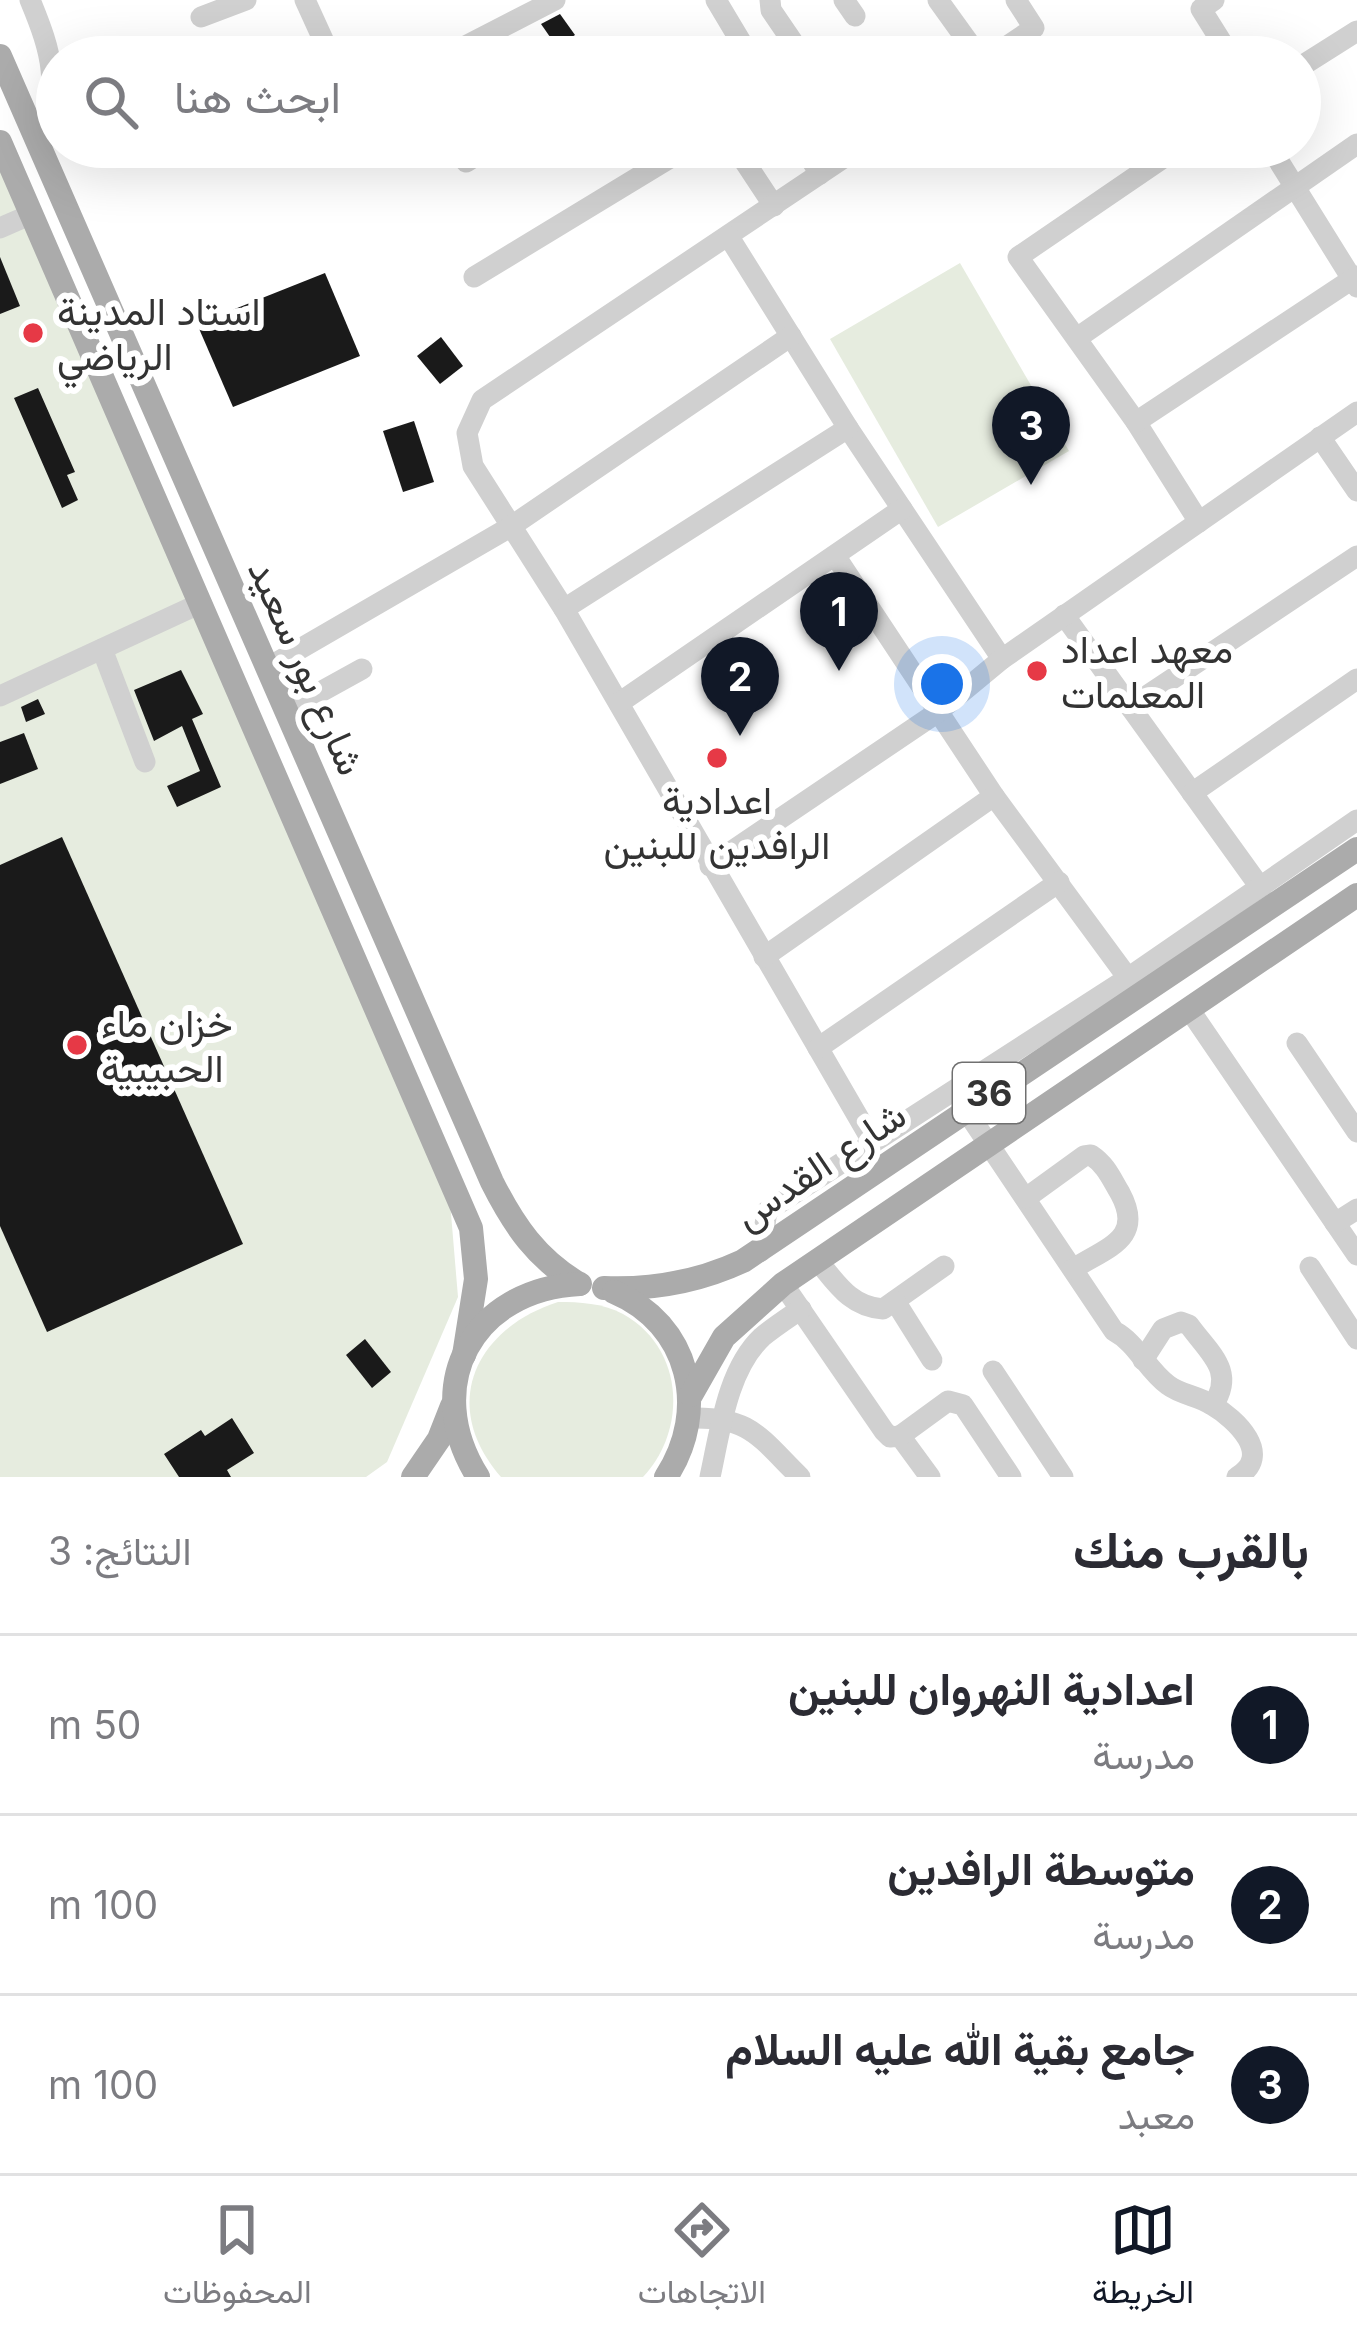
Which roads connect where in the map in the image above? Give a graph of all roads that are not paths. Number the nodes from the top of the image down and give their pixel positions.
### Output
1 (30, 0) edge
2 (246, 0) edge
3 (306, 0) edge
4 (555, 0) edge
5 (716, 0) edge
6 (770, 0) edge
7 (938, 0) edge
8 (1016, 0) edge
9 (1214, 0) edge
10 (201, 17) dead end
11 (1357, 31) edge
12 (42, 36) edge
13 (322, 36) edge
14 (485, 36) edge
15 (737, 36) edge
16 (789, 36) edge
17 (965, 36) edge
18 (1022, 36) edge
19 (1218, 36) edge
20 (1321, 54) edge
21 (0, 56) edge
22 (36, 139) edge
23 (0, 142) edge
24 (1357, 144) edge
25 (49, 168) edge
26 (653, 168) edge
27 (750, 168) edge
28 (816, 168) edge
29 (828, 168) edge
30 (1148, 168) edge
31 (1284, 168) edge
32 (820, 174) junction
33 (1296, 186) junction
34 (774, 206) junction
35 (32, 214) junction
36 (0, 228) edge
37 (728, 237) junction
38 (474, 277) dead end
39 (1355, 281) edge
40 (791, 336) junction
41 (1077, 338) junction
42 (1357, 412) edge
43 (1136, 422) junction
44 (848, 428) junction
45 (1321, 437) junction
46 (1357, 491) edge
47 (902, 508) junction
48 (1198, 522) junction
49 (510, 527) junction
50 (1357, 556) edge
51 (836, 557) junction
52 (201, 603) junction
53 (564, 609) junction
54 (1064, 615) junction
55 (102, 649) junction
56 (1002, 659) junction
57 (267, 668) junction
58 (362, 669) dead end
59 (1357, 679) edge
60 (0, 696) edge
61 (619, 704) junction
62 (1130, 707) junction
63 (286, 711) junction
64 (938, 712) junction
65 (307, 756) junction
66 (145, 762) dead end
67 (274, 770) junction
68 (1192, 793) junction
69 (994, 796) junction
70 (1357, 820) edge
71 (1355, 856) edge
72 (710, 866) junction
73 (1059, 883) junction
74 (1260, 887) junction
75 (1357, 895) edge
76 (764, 957) junction
77 (1128, 978) junction
78 (1189, 1009) junction
79 (1297, 1043) dead end
80 (818, 1048) junction
81 (965, 1109) junction
82 (1357, 1132) edge
83 (872, 1142) junction
84 (989, 1143) junction
85 (1026, 1198) junction
86 (1357, 1209) edge
87 (1335, 1223) junction
88 (760, 1251) junction
89 (1357, 1255) edge
90 (818, 1261) junction
91 (944, 1266) dead end
92 (1310, 1267) dead end
93 (1073, 1269) junction
94 (783, 1285) junction
95 (591, 1286) junction
96 (895, 1301) junction
97 (801, 1310) junction
98 (1357, 1339) edge
99 (464, 1355) junction
100 (932, 1360) dead end
101 (1143, 1360) junction
102 (993, 1372) dead end
103 (453, 1404) junction
104 (1213, 1405) junction
105 (691, 1406) junction
106 (724, 1417) junction
107 (900, 1436) junction
108 (413, 1477) edge
109 (478, 1477) edge
110 (666, 1477) edge
111 (710, 1477) edge
112 (800, 1477) edge
113 (930, 1477) edge
114 (1011, 1477) edge
115 (1064, 1477) edge
116 (1238, 1477) edge

1 - 12 street
2 - 10 street
3 - 13 street
4 - 14 street
5 - 15 street
6 - 16 street
7 - 17 street
8 - 18 street
9 - 19 street
11 - 20 street
21 - 22 main road, شارع بور سعيد
23 - 35 main road, شارع بور سعيد
24 - 33 street
25 - 57 main road, شارع بور سعيد
26 - 38 street
27 - 34 street
28 - 32 street
29 - 32 street
30 - 41 street
31 - 33 street
32 - 34 street
33 - 39 street
33 - 41 street
34 - 37 street
35 - 36 street
35 - 52 main road, شارع بور سعيد
37 - 40 street
37 - 49 street
39 - 43 street
40 - 44 street
40 - 49 street
41 - 43 street
42 - 45 street
43 - 48 street
44 - 47 street
44 - 53 street
45 - 46 street
45 - 48 street
47 - 51 street
47 - 56 street
48 - 54 street
49 - 53 street
49 - 57 street
50 - 62 street
51 - 61 street
51 - 64 street
52 - 55 street
52 - 67 main road, شارع بور سعيد
53 - 61 street
54 - 56 street
54 - 62 street
55 - 60 street
55 - 66 street
56 - 64 street
57 - 63 main road, شارع بور سعيد
58 - 63 street
59 - 68 street
61 - 72 street
62 - 68 street
63 - 65 main road, شارع بور سعيد
64 - 69 street
64 - 72 street
65 - 67 main road
65 - 95 main road, شارع بور سعيد
67 - 99 main road, شارع بور سعيد
68 - 74 street
69 - 73 street
69 - 76 street
70 - 74 street
71 - 81 main road, شارع القدس / 36
72 - 76 street
73 - 77 street
73 - 80 street
74 - 77 street
75 - 78 main road, شارع القدس / 36
76 - 80 street
77 - 83 street
78 - 84 main road, شارع القدس / 36
78 - 87 street
79 - 82 street
80 - 83 street
81 - 84 street
81 - 88 main road, شارع القدس / 36
83 - 88 street
84 - 85 street
84 - 90 main road, شارع القدس / 36
85 - 93 street
85 - 93 street
86 - 87 street
87 - 89 street
88 - 95 main road, شارع القدس / 36
90 - 94 main road, شارع القدس / 36
90 - 96 street
91 - 96 street
92 - 98 street
93 - 101 street
94 - 97 street
94 - 105 main road, شارع القدس / 36
95 - 99 main road, شارع القدس
95 - 105 main road, شارع بور سعيد
96 - 100 street
97 - 106 street
97 - 107 street
99 - 103 main road, شارع بور سعيد
101 - 104 street
101 - 104 street
102 - 115 street
103 - 108 main road
103 - 109 main road
104 - 116 street
105 - 106 street
105 - 110 main road, شارع القدس
106 - 111 street
106 - 112 street
107 - 113 street
107 - 114 street

